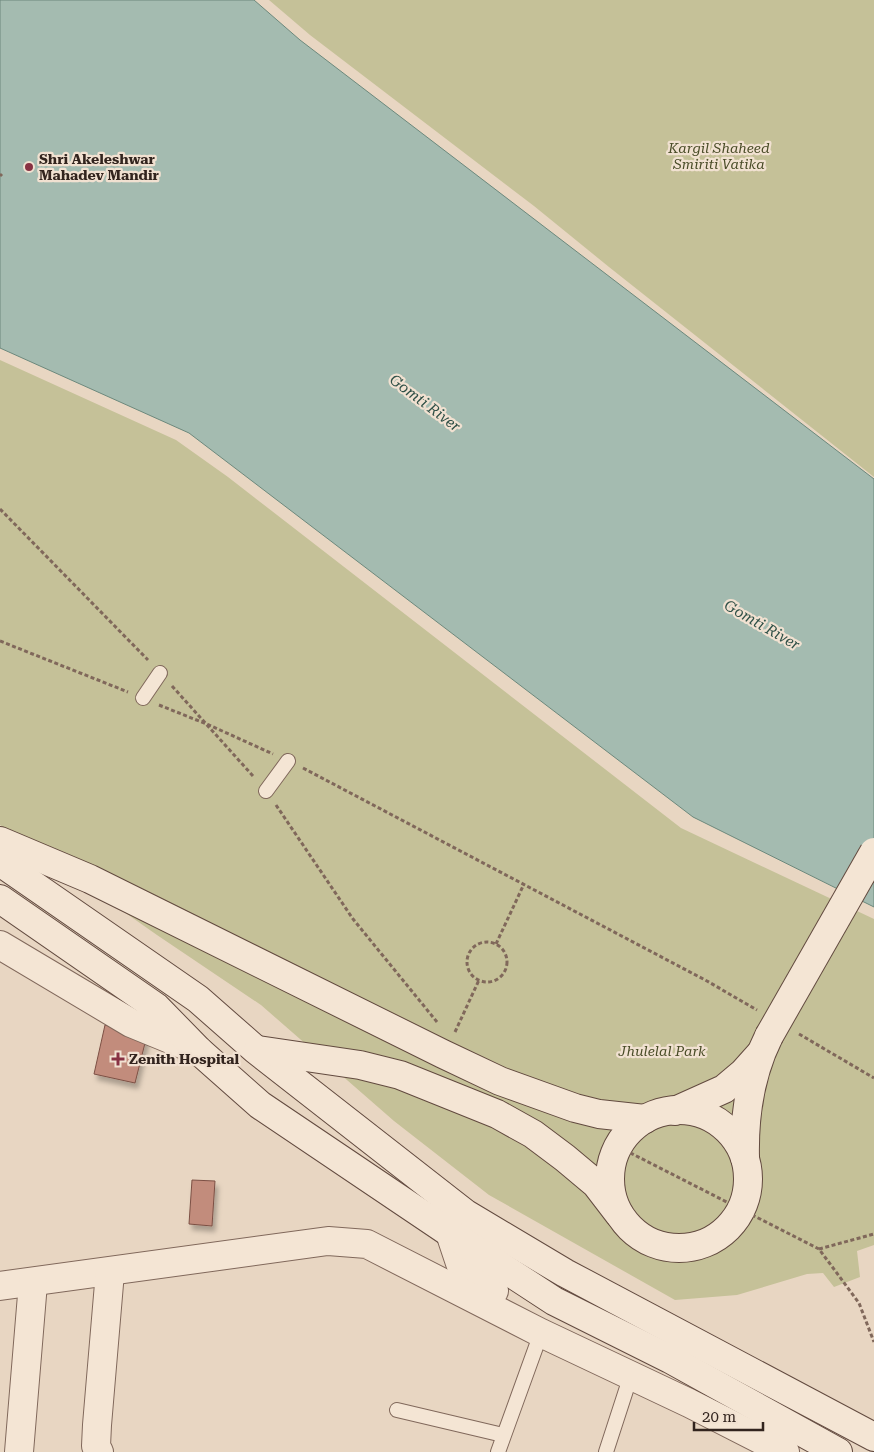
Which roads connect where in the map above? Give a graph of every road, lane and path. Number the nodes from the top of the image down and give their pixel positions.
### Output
1 (0, 509) edge
2 (0, 641) edge
3 (160, 673) junction
4 (143, 698) junction
5 (208, 725) junction
6 (288, 761) junction
7 (266, 791) junction
8 (0, 841) edge
9 (874, 852) edge
10 (0, 862) edge
11 (524, 884) junction
12 (0, 898) edge
13 (496, 944) junction
14 (0, 945) edge
15 (479, 980) junction
16 (757, 1010) dead end
17 (439, 1025) dead end
18 (774, 1039) junction
19 (452, 1040) dead end
20 (256, 1050) junction
21 (199, 1051) junction
22 (874, 1078) edge
23 (674, 1111) junction
24 (645, 1120) junction
25 (609, 1143) junction
26 (745, 1159) junction
27 (740, 1210) junction
28 (619, 1214) junction
29 (450, 1233) junction
30 (874, 1234) edge
31 (819, 1249) junction
32 (110, 1272) junction
33 (33, 1283) junction
34 (0, 1286) edge
35 (541, 1333) junction
36 (874, 1342) edge
37 (628, 1374) junction
38 (397, 1410) dead end
39 (503, 1435) junction
40 (874, 1437) edge
41 (19, 1452) edge
42 (99, 1452) edge
43 (498, 1452) edge
44 (606, 1452) edge
45 (784, 1452) edge
46 (838, 1452) edge

1 - 3 path
2 - 4 path
3 - 4 lane
3 - 5 path
4 - 5 path
5 - 6 path
5 - 7 path
6 - 7 lane
6 - 11 path
7 - 17 path
8 - 24 street
9 - 18 street, bridge
10 - 20 street
11 - 13 path
11 - 16 path
12 - 21 street
13 - 15 path
13 - 15 path
14 - 21 street
15 - 19 path
18 - 22 path
18 - 23 street
18 - 26 street
20 - 21 street
20 - 28 street
20 - 40 street
21 - 29 street
23 - 24 street
23 - 26 street
24 - 25 street
25 - 27 path
25 - 28 street
26 - 27 street
27 - 28 street
27 - 31 path
29 - 37 street
29 - 46 street
30 - 31 path
31 - 36 path
32 - 33 street
32 - 35 street
32 - 42 street
33 - 34 street
33 - 41 street
35 - 37 street
35 - 39 lane
37 - 44 lane
37 - 45 street
38 - 39 lane
39 - 43 lane

